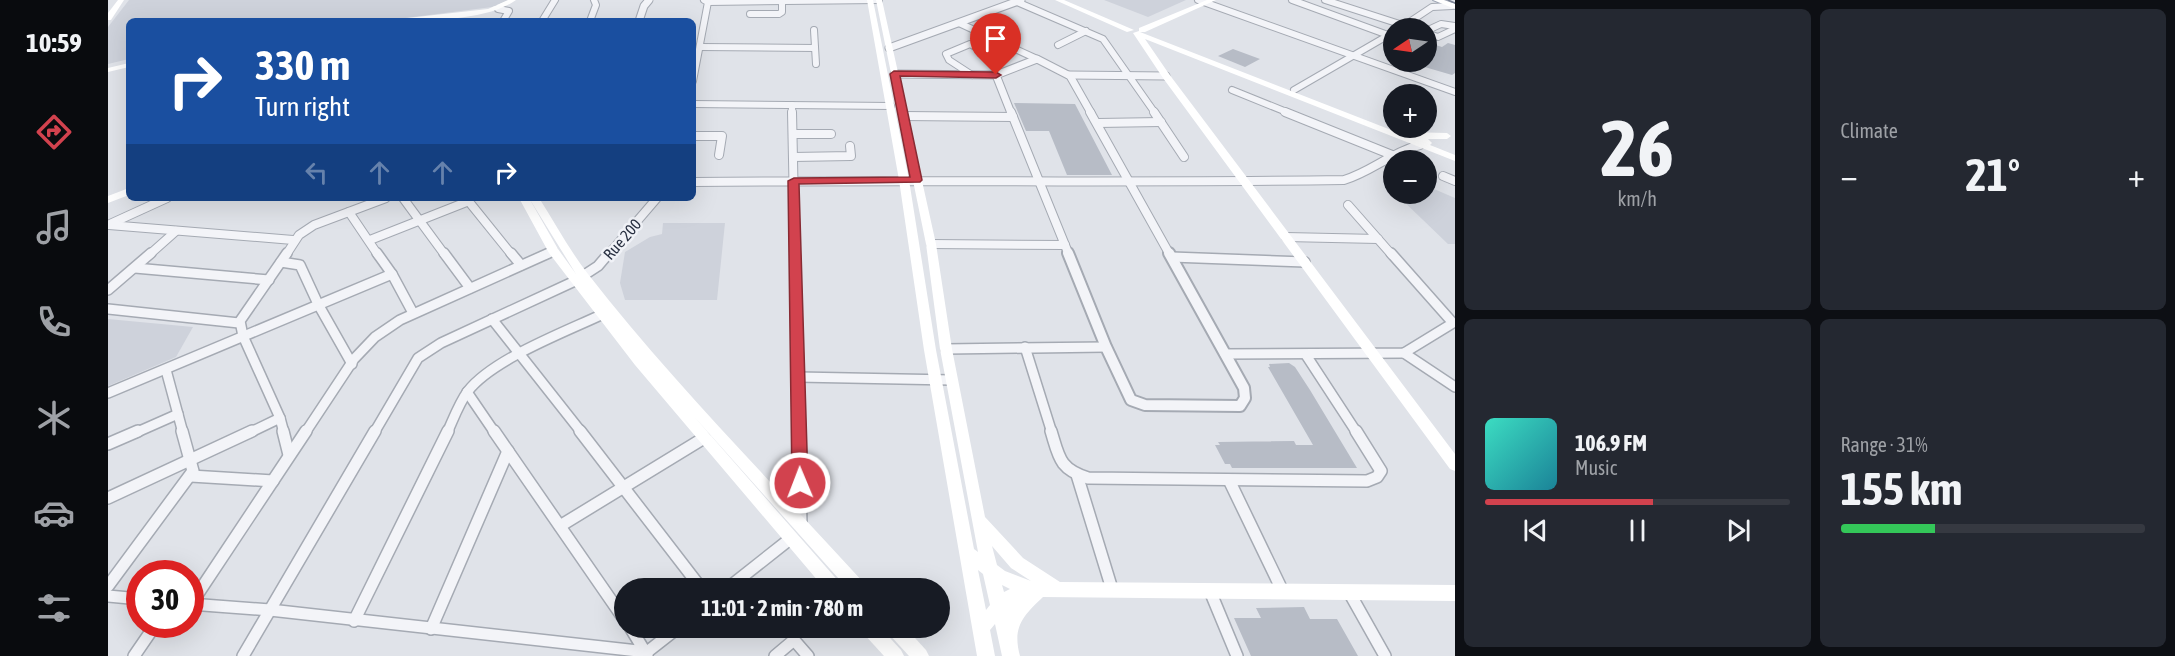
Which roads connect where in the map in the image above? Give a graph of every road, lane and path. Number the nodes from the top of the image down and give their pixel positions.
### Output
1 (121, 0) edge
2 (513, 0) edge
3 (519, 0) edge
4 (555, 0) edge
5 (594, 0) edge
6 (649, 0) edge
7 (875, 0) edge
8 (1058, 0) edge
9 (1197, 0) edge
10 (1292, 0) edge
11 (1325, 0) edge
12 (705, 1) edge
13 (793, 1) edge
14 (1019, 1) edge
15 (782, 2) junction
16 (1210, 2) edge
17 (1434, 2) edge
18 (1453, 7) edge
19 (502, 9) junction
20 (750, 14) dead end
21 (108, 18) edge
22 (431, 18) edge
23 (497, 18) edge
24 (505, 18) edge
25 (544, 18) edge
26 (591, 18) edge
27 (640, 18) edge
28 (1414, 18) edge
29 (1383, 20) edge
30 (959, 23) junction
31 (1437, 26) edge
32 (1455, 27) edge
33 (814, 30) dead end
34 (1086, 31) junction
35 (1137, 31) junction
36 (1383, 31) edge
37 (1437, 36) edge
38 (1383, 38) edge
39 (1058, 45) dead end
40 (700, 46) junction
41 (815, 46) junction
42 (889, 48) junction
43 (1172, 48) junction
44 (1150, 52) junction
45 (1353, 55) junction
46 (992, 56) dead end
47 (1037, 59) junction
48 (126, 64) edge
49 (816, 64) dead end
50 (696, 66) edge
51 (108, 69) edge
52 (894, 74) junction
53 (972, 75) junction
54 (996, 75) junction
55 (1069, 75) junction
56 (1130, 76) junction
57 (1166, 76) junction
58 (1232, 90) dead end
59 (1294, 90) junction
60 (1455, 92) edge
61 (696, 104) edge
62 (792, 105) junction
63 (891, 106) junction
64 (903, 116) junction
65 (1013, 117) junction
66 (1161, 122) junction
67 (1098, 123) junction
68 (793, 134) junction
69 (831, 134) dead end
70 (1449, 135) edge
71 (696, 136) edge
72 (1416, 141) junction
73 (850, 146) dead end
74 (1401, 150) edge
75 (1383, 151) edge
76 (1453, 154) edge
77 (719, 156) dead end
78 (794, 157) junction
79 (1184, 158) dead end
80 (1383, 162) edge
81 (1443, 176) dead end
82 (910, 180) junction
83 (794, 181) junction
84 (1455, 181) edge
85 (696, 182) edge
86 (1039, 182) junction
87 (1245, 182) junction
88 (1131, 183) junction
89 (126, 192) edge
90 (108, 200) edge
91 (161, 201) edge
92 (379, 201) edge
93 (405, 201) edge
94 (466, 201) edge
95 (469, 201) edge
96 (526, 201) edge
97 (536, 201) edge
98 (654, 201) edge
99 (1348, 205) dead end
100 (349, 212) junction
101 (420, 220) junction
102 (109, 225) edge
103 (176, 231) junction
104 (1286, 237) junction
105 (1378, 238) junction
106 (293, 240) junction
107 (370, 240) junction
108 (931, 244) junction
109 (1065, 245) junction
110 (552, 250) junction
111 (1172, 257) junction
112 (281, 262) junction
113 (1305, 262) junction
114 (521, 265) junction
115 (135, 268) junction
116 (392, 273) junction
117 (579, 278) junction
118 (269, 280) junction
119 (470, 288) junction
120 (108, 290) edge
121 (318, 304) junction
122 (108, 309) edge
123 (413, 313) junction
124 (603, 314) junction
125 (492, 319) junction
126 (239, 323) junction
127 (243, 336) junction
128 (1025, 347) junction
129 (1106, 347) junction
130 (946, 349) junction
131 (1372, 353) junction
132 (1404, 353) junction
133 (1225, 354) junction
134 (522, 355) junction
135 (1306, 355) junction
136 (352, 364) junction
137 (166, 370) junction
138 (798, 377) junction
139 (935, 379) junction
140 (951, 380) junction
141 (1455, 387) edge
142 (467, 392) junction
143 (108, 393) edge
144 (178, 414) junction
145 (280, 418) junction
146 (704, 438) junction
147 (108, 444) edge
148 (507, 451) junction
149 (289, 455) junction
150 (190, 460) junction
151 (1455, 465) edge
152 (1077, 475) junction
153 (191, 476) junction
154 (1229, 480) junction
155 (273, 481) junction
156 (624, 487) junction
157 (108, 498) edge
158 (978, 519) junction
159 (801, 525) junction
160 (560, 526) junction
161 (790, 539) junction
162 (968, 554) junction
163 (990, 570) junction
164 (693, 578) edge
165 (741, 578) edge
166 (825, 578) edge
167 (849, 578) edge
168 (204, 584) edge
169 (108, 586) edge
170 (1041, 588) junction
171 (1112, 589) junction
172 (1210, 591) junction
173 (1283, 592) junction
174 (1349, 592) junction
175 (1455, 593) edge
176 (108, 596) edge
177 (126, 598) edge
178 (614, 604) edge
179 (204, 605) edge
180 (998, 605) junction
181 (270, 610) junction
182 (354, 621) junction
183 (432, 629) junction
184 (980, 629) junction
185 (146, 638) edge
186 (637, 638) edge
187 (666, 638) edge
188 (879, 638) edge
189 (904, 638) edge
190 (1009, 649) edge
191 (984, 653) edge
192 (647, 654) edge
193 (134, 656) edge
194 (243, 656) edge
195 (775, 656) edge
196 (808, 656) edge
197 (895, 656) edge
198 (920, 656) edge
199 (1237, 656) edge
200 (1385, 656) edge

1 - 21 main road
2 - 19 main road
3 - 19 main road
4 - 25 street
5 - 26 street
6 - 27 street
7 - 13 street
7 - 42 main road
7 - 63 main road
8 - 35 main road
9 - 16 street
9 - 35 main road
10 - 36 street
11 - 29 street
12 - 15 street
12 - 40 street
13 - 15 street
14 - 30 street
14 - 34 street
15 - 20 street
16 - 35 main road
16 - 45 street
17 - 18 main road
17 - 28 street
19 - 22 main road
19 - 23 main road
19 - 24 street
30 - 42 street
30 - 47 street
31 - 32 street
32 - 37 street
33 - 41 street
34 - 39 street
34 - 56 street
35 - 43 main road
35 - 44 main road
35 - 59 main road
38 - 45 street
40 - 41 street
40 - 50 street
41 - 49 street
42 - 52 main road
43 - 44 main road
43 - 72 main road
44 - 57 main road
45 - 59 street
45 - 60 street
46 - 53 street
47 - 54 street
47 - 55 street
48 - 51 main road
52 - 53 street
52 - 64 main road
53 - 54 street
54 - 65 street
55 - 56 street
55 - 67 street
56 - 57 street
56 - 66 street
57 - 87 main road
58 - 75 street
59 - 72 main road
61 - 62 street
62 - 63 street
62 - 68 street
63 - 82 main road
64 - 65 street
64 - 82 main road
65 - 86 street
66 - 67 street
66 - 79 street
67 - 88 street
68 - 69 street
68 - 78 street
70 - 72 main road
70 - 76 main road
71 - 77 street
72 - 74 street
72 - 76 main road
73 - 78 street
78 - 83 street
80 - 87 street
81 - 84 street
82 - 83 street
82 - 86 street
82 - 108 main road
82 - 139 main road
83 - 85 street
83 - 138 street
86 - 88 street
86 - 109 street
87 - 88 street
87 - 104 main road
88 - 111 street
89 - 90 main road
91 - 102 street
92 - 100 street
93 - 101 street
94 - 101 street
95 - 114 street
96 - 110 main road
97 - 117 main road
98 - 117 street, Rue 200
99 - 105 street
100 - 106 street
100 - 107 street
101 - 107 street
101 - 119 street
102 - 103 street
103 - 106 street
103 - 115 street
104 - 105 street
104 - 113 main road
105 - 132 street
106 - 112 street
107 - 116 street
108 - 109 street
108 - 130 main road
109 - 129 street
110 - 114 street
110 - 117 main road
111 - 113 street
111 - 133 street
112 - 118 street
112 - 121 street
113 - 131 main road
114 - 119 street
115 - 118 street
115 - 120 street
116 - 121 street
116 - 123 street
117 - 124 main road
117 - 125 street, Rue 200
117 - 159 main road
118 - 126 street
119 - 123 street
121 - 127 street
121 - 136 street
122 - 126 street
123 - 136 street
124 - 134 street
124 - 146 main road
125 - 134 street
125 - 181 street, Rue 200
126 - 127 street
127 - 137 street
127 - 145 street
128 - 129 street
128 - 130 street
128 - 152 street
129 - 133 street
130 - 140 main road
131 - 132 street
131 - 135 street
131 - 151 main road
132 - 141 street
133 - 135 street
134 - 142 street
134 - 156 street
135 - 154 street
136 - 149 street
137 - 143 street
137 - 144 street
138 - 139 street
138 - 159 street
139 - 140 street
139 - 162 main road
140 - 158 main road
142 - 148 street
142 - 182 street
144 - 147 street
144 - 150 street
145 - 149 street
145 - 150 street
146 - 156 street
146 - 161 main road
148 - 160 street
148 - 183 street
149 - 155 street
150 - 153 street
150 - 157 street
152 - 154 street
152 - 171 street
153 - 155 street
153 - 169 street
154 - 173 street
155 - 168 street
156 - 160 street
156 - 164 street
158 - 163 main road
158 - 170 main road
159 - 167 main road
160 - 178 street
161 - 165 street
161 - 166 main road
162 - 163 main road
162 - 184 main road
163 - 170 main road
163 - 180 main road
170 - 171 main road
170 - 180 main road
170 - 190 main road
171 - 172 main road
172 - 173 main road
172 - 199 street
173 - 174 main road
174 - 175 main road
174 - 200 street
176 - 177 street
179 - 181 street
180 - 184 main road
180 - 190 main road
181 - 182 street
181 - 194 street, Rue 200
182 - 183 street
183 - 192 street
184 - 191 main road
185 - 193 street
186 - 192 street
187 - 192 street
188 - 197 main road
189 - 198 main road
195 - 196 street

